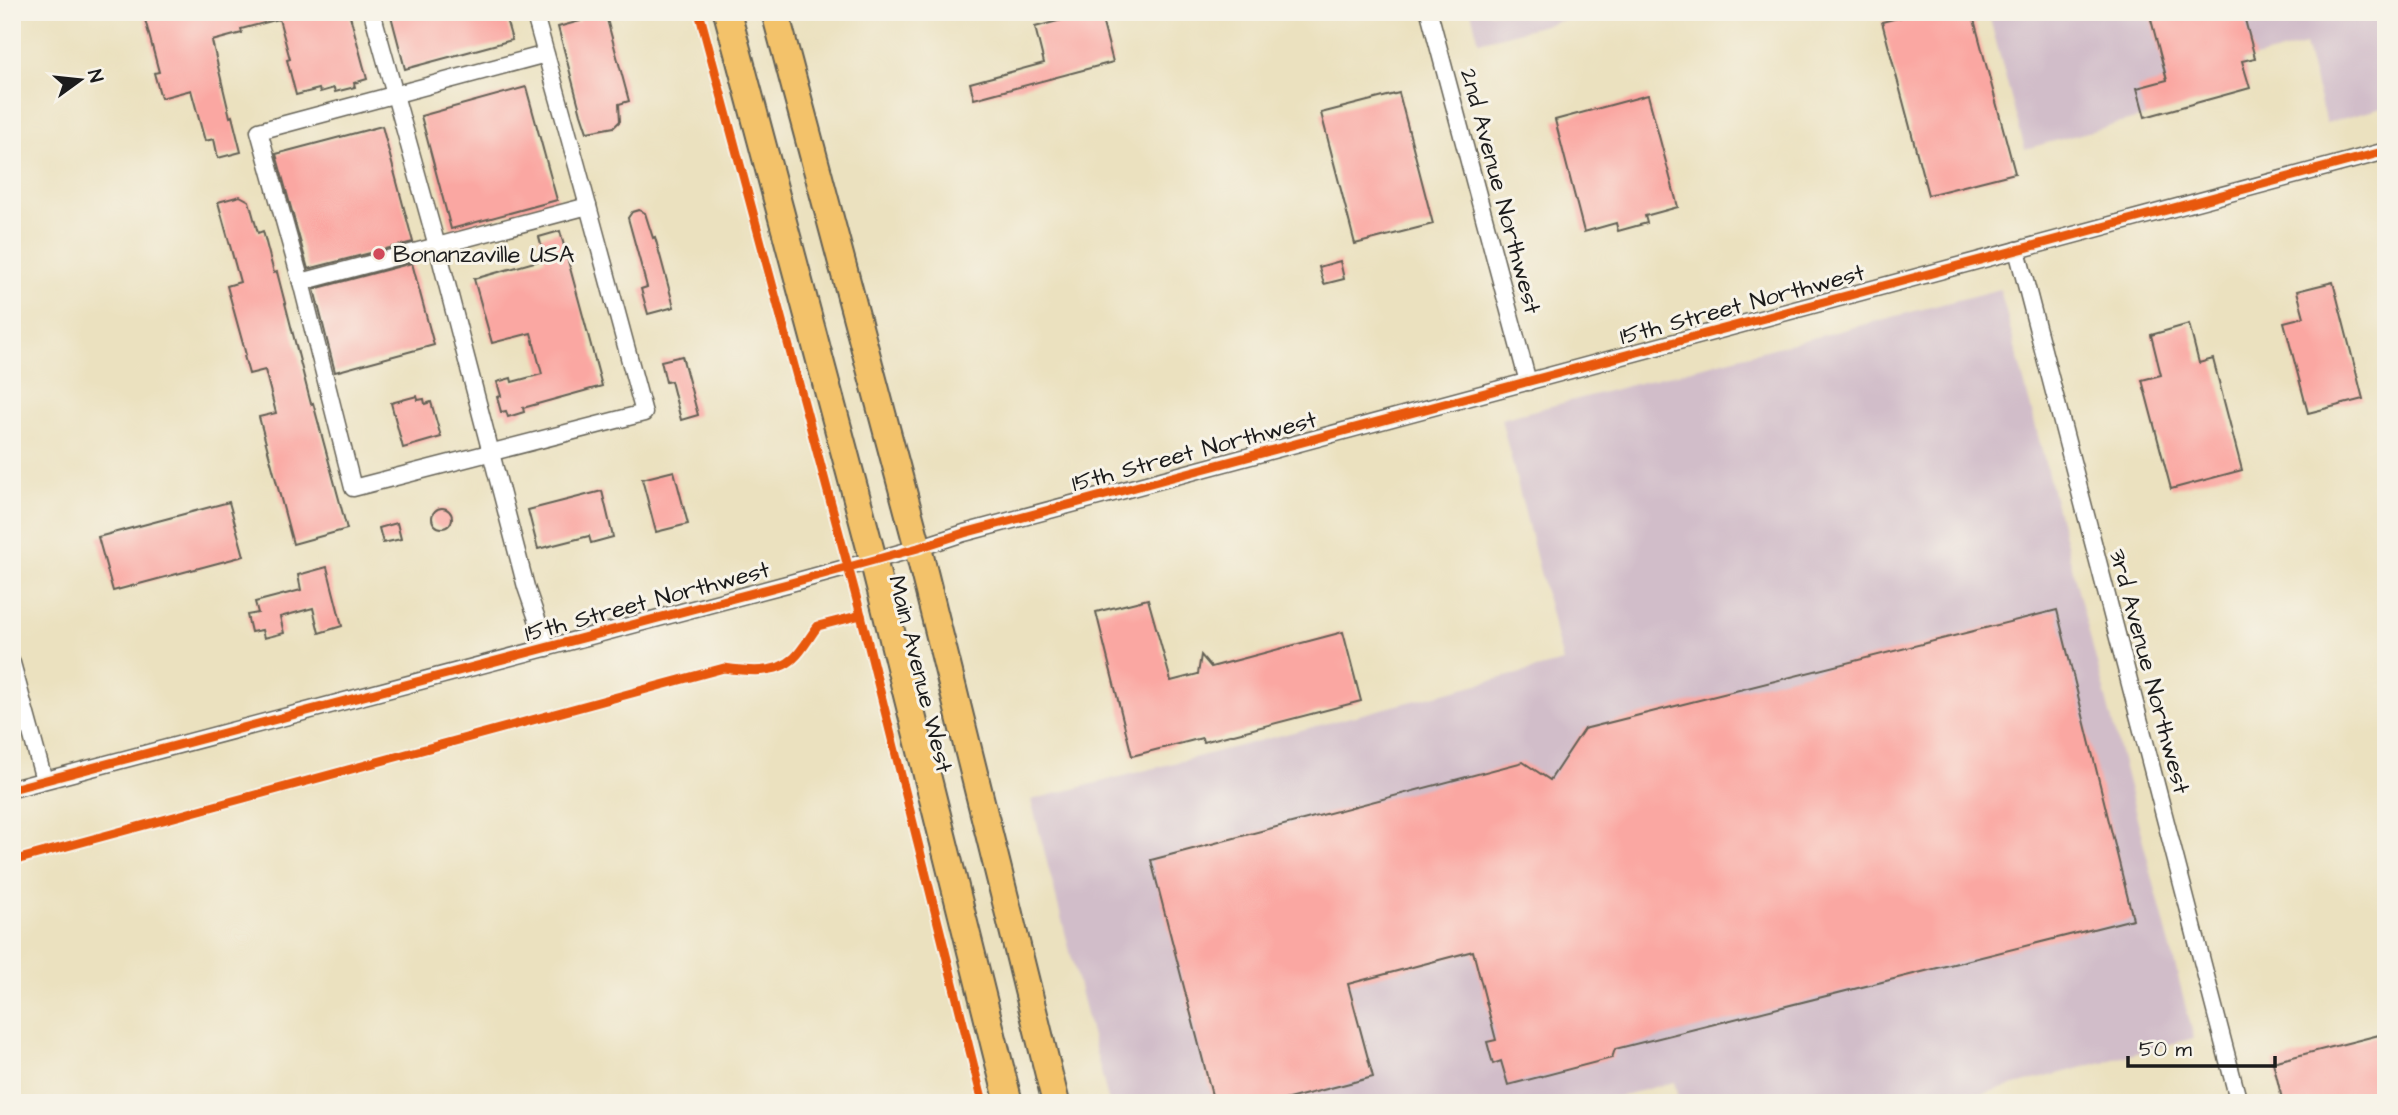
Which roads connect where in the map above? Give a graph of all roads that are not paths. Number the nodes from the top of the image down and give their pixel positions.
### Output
1 (372, 12) edge
2 (534, 12) edge
3 (727, 12) edge
4 (775, 12) edge
5 (1429, 12) edge
6 (546, 54) junction
7 (394, 95) junction
8 (2386, 151) edge
9 (588, 206) junction
10 (437, 246) junction
11 (2017, 250) junction
12 (301, 282) junction
13 (1528, 382) junction
14 (491, 452) junction
15 (918, 548) junction
16 (873, 559) junction
17 (547, 648) junction
18 (12, 663) edge
19 (44, 780) junction
20 (12, 789) edge
21 (1009, 1103) edge
22 (1056, 1103) edge
23 (2239, 1103) edge

1 - 7 street
2 - 6 street
3 - 16 main road, Main Avenue West
4 - 15 main road, Main Avenue West
5 - 13 street, 2nd Avenue Northwest
6 - 7 street
6 - 9 street
7 - 10 street
7 - 12 street
8 - 11 street, 15th Street Northwest
9 - 10 street
9 - 14 street
10 - 12 street
10 - 14 street
11 - 13 street, 15th Street Northwest
11 - 23 street, 3rd Avenue Northwest
12 - 14 street
13 - 15 street, 15th Street Northwest
14 - 17 street
15 - 16 street, 15th Street Northwest
15 - 22 main road, Main Avenue West
16 - 17 street, 15th Street Northwest
16 - 21 main road, Main Avenue West
17 - 19 street, 15th Street Northwest
18 - 19 street
19 - 20 street, 15th Street Northwest

